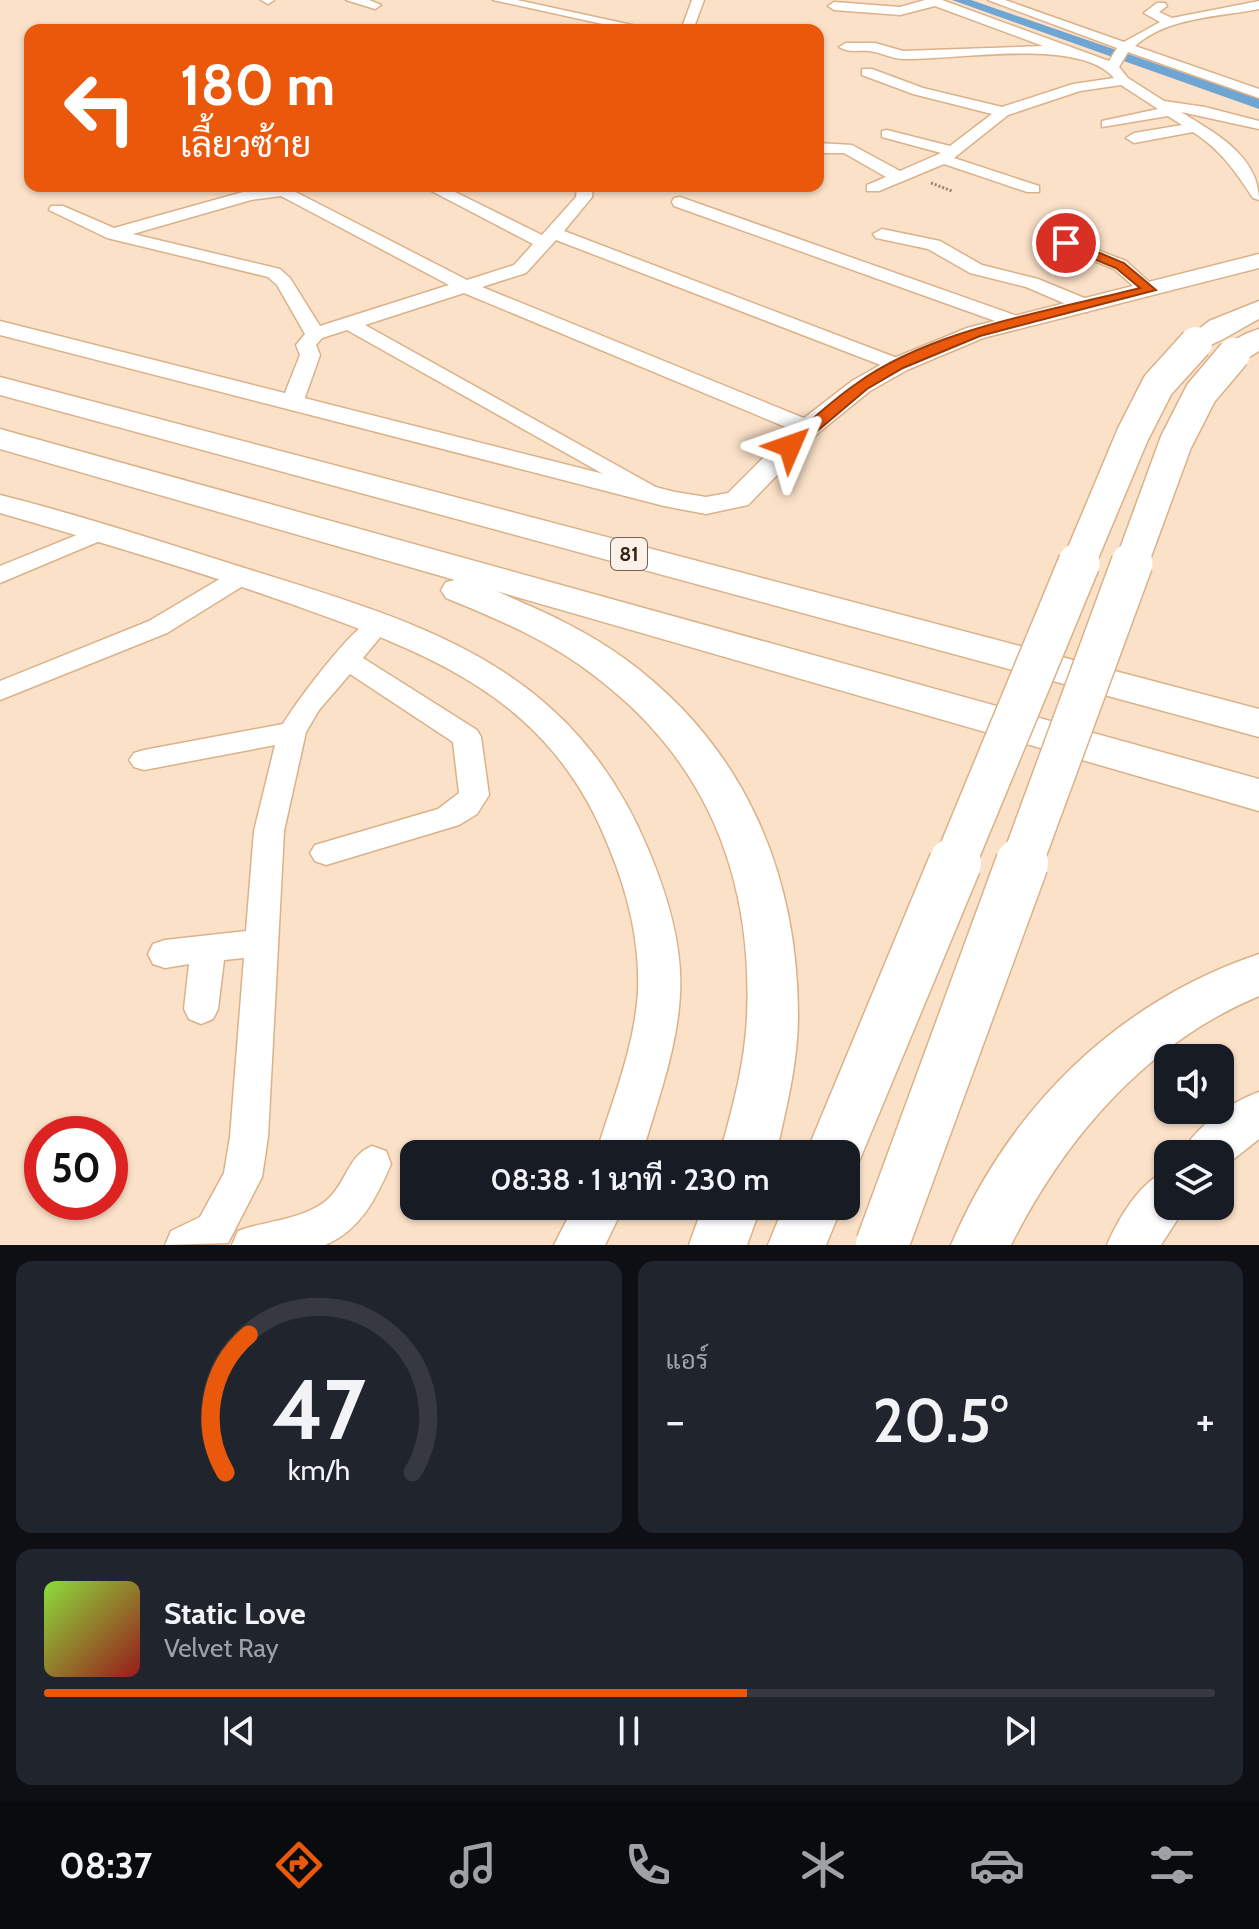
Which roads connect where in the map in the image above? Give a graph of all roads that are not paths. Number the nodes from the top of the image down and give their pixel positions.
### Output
1 (352, 0) edge
2 (499, 0) edge
3 (698, 0) edge
4 (994, 0) edge
5 (1214, 0) edge
6 (934, 1) edge
7 (375, 5) dead end
8 (1259, 5) edge
9 (834, 6) dead end
10 (1161, 6) dead end
11 (1245, 9) junction
12 (1063, 13) dead end
13 (1046, 19) junction
14 (1174, 23) junction
15 (619, 24) edge
16 (689, 24) edge
17 (1112, 28) dead end
18 (1091, 35) junction
19 (846, 47) dead end
20 (1063, 49) junction
21 (1117, 57) junction
22 (867, 72) dead end
23 (1127, 84) junction
24 (1259, 94) edge
25 (1096, 96) dead end
26 (1165, 108) junction
27 (1003, 112) junction
28 (1107, 124) dead end
29 (1259, 125) edge
30 (1194, 127) junction
31 (887, 134) dead end
32 (1134, 138) dead end
33 (824, 148) edge
34 (949, 155) junction
35 (900, 178) junction
36 (873, 188) dead end
37 (1033, 189) dead end
38 (276, 192) edge
39 (286, 192) edge
40 (444, 192) edge
41 (584, 192) edge
42 (1259, 195) edge
43 (680, 202) dead end
44 (57, 210) dead end
45 (113, 234) junction
46 (882, 234) dead end
47 (551, 239) junction
48 (1066, 243) dead end
49 (1259, 261) edge
50 (464, 286) junction
51 (1149, 290) junction
52 (1087, 306) junction
53 (1259, 309) edge
54 (346, 322) junction
55 (1016, 322) junction
56 (0, 328) edge
57 (315, 334) junction
58 (1230, 345) edge
59 (898, 365) junction
60 (0, 386) edge
61 (292, 403) junction
62 (808, 428) junction
63 (0, 439) edge
64 (171, 487) junction
65 (653, 495) junction
66 (0, 504) edge
67 (99, 533) junction
68 (0, 575) edge
69 (242, 576) junction
70 (378, 624) junction
71 (346, 659) junction
72 (0, 691) edge
73 (1259, 722) edge
74 (292, 732) junction
75 (144, 760) dead end
76 (1259, 795) edge
77 (326, 853) dead end
78 (262, 942) junction
79 (208, 950) junction
80 (165, 954) dead end
81 (1259, 974) edge
82 (201, 1009) dead end
83 (1259, 1112) edge
84 (623, 1140) edge
85 (752, 1140) edge
86 (840, 1140) edge
87 (1223, 1140) edge
88 (372, 1164) dead end
89 (1154, 1213) edge
90 (592, 1220) edge
91 (727, 1220) edge
92 (807, 1220) edge
93 (210, 1240) edge
94 (252, 1245) edge
95 (579, 1245) edge
96 (718, 1245) edge
97 (797, 1245) edge
98 (882, 1245) edge
99 (980, 1245) edge
100 (1132, 1245) edge

1 - 7 street
2 - 15 street
3 - 16 street
4 - 13 street
5 - 11 street
6 - 9 street
6 - 20 street
8 - 11 street
10 - 14 street
11 - 14 street
12 - 13 street
13 - 18 street
14 - 21 street
17 - 18 street
18 - 21 street
19 - 20 street
20 - 21 street
21 - 23 street
21 - 24 street
22 - 27 street
23 - 25 street
23 - 26 street
23 - 27 street
26 - 28 street
26 - 29 street
26 - 30 street
27 - 34 street
30 - 32 street
30 - 42 street
31 - 34 street
33 - 35 street
34 - 35 street
34 - 37 street
35 - 36 street
38 - 45 street
39 - 50 street
40 - 47 street
41 - 47 street
43 - 55 street
44 - 45 street
45 - 57 street
46 - 52 street
47 - 50 street
47 - 59 street
48 - 51 street
49 - 51 main road
50 - 54 street
50 - 62 street
51 - 52 main road
52 - 55 main road
53 - 58 highway
54 - 57 street
54 - 65 street
55 - 59 main road
56 - 61 main road
57 - 61 street
58 - 86 highway, bridge
58 - 98 highway, bridge
59 - 62 main road
60 - 73 highway, 81
61 - 65 main road
62 - 65 main road
63 - 64 highway
64 - 76 highway
64 - 85 highway
66 - 67 main road
67 - 68 street
67 - 69 main road
69 - 70 main road
69 - 72 street
70 - 71 street
70 - 84 main road
71 - 74 street
71 - 77 street
74 - 75 street
74 - 78 street
78 - 79 street
78 - 93 street
79 - 80 street
79 - 82 street
81 - 99 highway
83 - 87 main road
88 - 94 street
89 - 100 main road
90 - 95 main road
91 - 96 highway
92 - 97 highway

